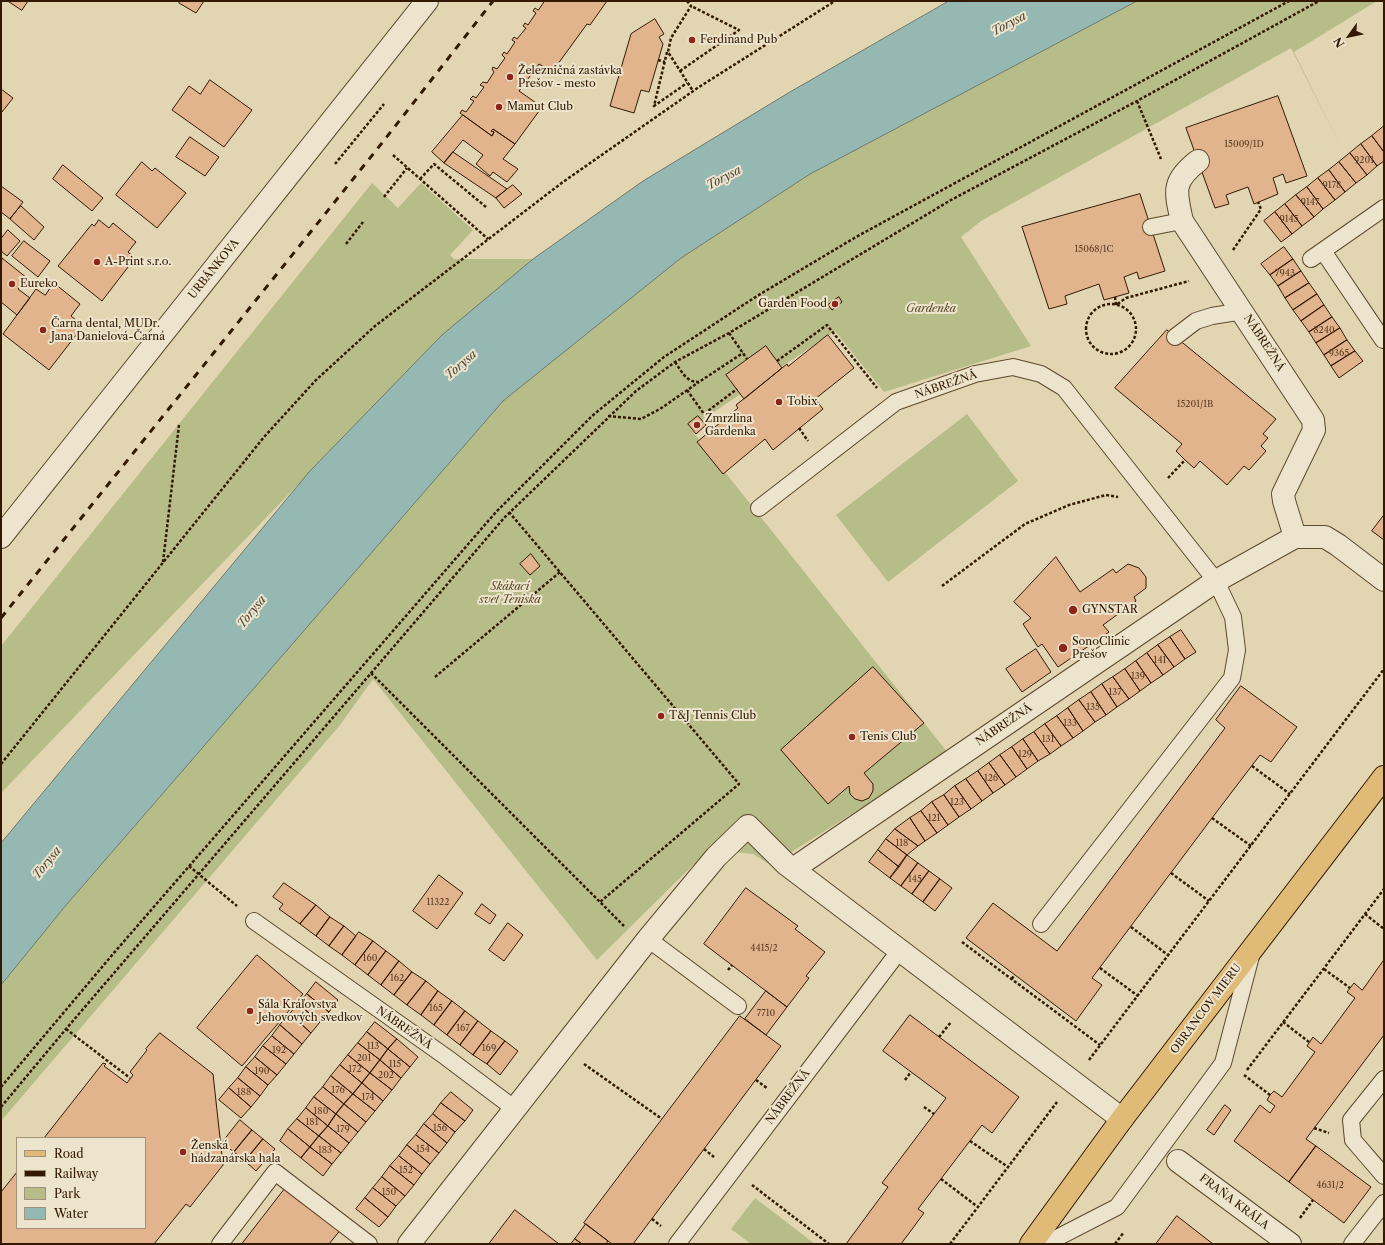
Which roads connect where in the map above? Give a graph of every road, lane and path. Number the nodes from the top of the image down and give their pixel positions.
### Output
1 (427, 1) edge
2 (687, 1) edge
3 (835, 1) edge
4 (1289, 1) edge
5 (1319, 1) edge
6 (691, 6) junction
7 (668, 52) junction
8 (658, 60) dead end
9 (665, 62) junction
10 (680, 70) junction
11 (688, 82) junction
12 (693, 91) junction
13 (1137, 101) junction
14 (384, 104) dead end
15 (393, 155) dead end
16 (1198, 160) dead end
17 (335, 164) dead end
18 (407, 168) junction
19 (420, 179) junction
20 (1175, 194) junction
21 (384, 196) dead end
22 (1258, 202) dead end
23 (486, 207) dead end
24 (1384, 208) edge
25 (1182, 221) junction
26 (363, 222) dead end
27 (1151, 227) dead end
28 (488, 239) junction
29 (346, 244) dead end
30 (1217, 273) junction
31 (1115, 297) dead end
32 (1116, 305) junction
33 (1243, 311) junction
34 (729, 333) junction
35 (1175, 337) dead end
36 (1383, 340) edge
37 (743, 352) junction
38 (747, 359) dead end
39 (777, 361) dead end
40 (675, 362) junction
41 (699, 382) junction
42 (737, 389) dead end
43 (687, 390) junction
44 (892, 406) junction
45 (608, 416) junction
46 (179, 425) dead end
47 (1185, 460) dead end
48 (1168, 478) dead end
49 (1152, 500) junction
50 (759, 508) dead end
51 (510, 512) junction
52 (1, 537) edge
53 (1294, 537) junction
54 (162, 562) junction
55 (560, 572) junction
56 (1216, 580) junction
57 (1384, 580) edge
58 (942, 586) dead end
59 (1384, 669) edge
60 (371, 673) junction
61 (435, 677) dead end
62 (1, 764) edge
63 (1252, 766) dead end
64 (1384, 777) edge
65 (1290, 794) junction
66 (1212, 818) dead end
67 (1251, 846) junction
68 (189, 866) junction
69 (793, 869) junction
70 (1171, 873) dead end
71 (199, 874) junction
72 (1384, 889) edge
73 (1209, 901) junction
74 (600, 902) junction
75 (1365, 914) junction
76 (254, 921) joint
77 (1040, 924) dead end
78 (1131, 927) dead end
79 (1384, 929) edge
80 (646, 942) junction
81 (962, 942) dead end
82 (1253, 948) junction
83 (900, 950) junction
84 (1168, 955) junction
85 (1100, 968) dead end
86 (1324, 969) junction
87 (1014, 975) dead end
88 (1012, 979) junction
89 (1350, 988) dead end
90 (1138, 996) junction
91 (738, 1006) dead end
92 (1283, 1022) junction
93 (66, 1029) junction
94 (1309, 1042) dead end
95 (1100, 1044) junction
96 (562, 1049) junction
97 (911, 1072) dead end
98 (1243, 1075) junction
99 (130, 1078) dead end
100 (905, 1080) dead end
101 (1239, 1080) dead end
102 (1384, 1080) edge
103 (1073, 1081) junction
104 (1, 1087) edge
105 (1270, 1095) dead end
106 (1, 1107) edge
107 (924, 1107) dead end
108 (515, 1108) junction
109 (934, 1114) dead end
110 (662, 1119) dead end
111 (1122, 1119) junction
112 (970, 1141) dead end
113 (704, 1149) dead end
114 (1178, 1161) dead end
115 (1008, 1167) junction
116 (732, 1171) junction
117 (1383, 1175) edge
118 (941, 1179) dead end
119 (1313, 1200) dead end
120 (1384, 1203) edge
121 (978, 1207) junction
122 (1127, 1228) dead end
123 (1293, 1234) edge
124 (220, 1244) edge
125 (369, 1244) edge
126 (409, 1244) edge
127 (677, 1244) edge
128 (829, 1244) edge
129 (950, 1244) edge
130 (1031, 1244) edge
131 (1045, 1244) edge
132 (1115, 1244) edge
133 (1352, 1244) edge

1 - 52 street, URBÁNKOVA
2 - 6 path
3 - 12 path
4 - 68 path
5 - 13 path
6 - 7 path
6 - 10 path
7 - 9 path
7 - 10 path
8 - 9 path
9 - 11 path
10 - 11 path
11 - 12 path
12 - 28 path
13 - 20 path
13 - 34 path
14 - 17 path
15 - 18 path
16 - 20 street
18 - 19 path
18 - 21 path
19 - 23 path
19 - 28 path
20 - 25 street, NÁBREŽNÁ
22 - 30 path
24 - 36 lane
25 - 27 lane
25 - 30 street, NÁBREŽNÁ
26 - 29 path
28 - 54 path
30 - 32 path
30 - 33 street, NÁBREŽNÁ
31 - 32 path
32 - 32 path
33 - 35 lane
33 - 53 street, NÁBREŽNÁ
34 - 37 path
34 - 40 path
37 - 38 path
37 - 41 path
39 - 44 path
40 - 41 path
40 - 45 path
41 - 43 path
42 - 43 path
43 - 45 path
44 - 49 lane, NÁBREŽNÁ
44 - 50 lane, NÁBREŽNÁ
45 - 51 path
46 - 54 path
47 - 48 path
49 - 56 lane, NÁBREŽNÁ
49 - 58 path
51 - 55 path
51 - 60 path
53 - 56 street, NÁBREŽNÁ
53 - 57 street, NÁBREŽNÁ
54 - 62 path
55 - 61 path
55 - 74 path
56 - 69 street, NÁBREŽNÁ
56 - 77 lane, NÁBREŽNÁ
59 - 65 path
60 - 71 path
60 - 74 path
63 - 65 path
64 - 82 main road, OBRANCOV MIERU
65 - 67 path
66 - 67 path
67 - 73 path
68 - 71 path
68 - 104 path
69 - 80 street
69 - 83 street
70 - 73 path
71 - 76 path
71 - 93 path
72 - 75 path
73 - 84 path
74 - 80 path
75 - 79 path
75 - 86 path
76 - 108 lane, NÁBREŽNÁ
78 - 84 path
80 - 91 lane
80 - 96 street
81 - 88 path
82 - 111 main road, OBRANCOV MIERU
82 - 131 lane
83 - 103 street
83 - 116 lane, NÁBREŽNÁ
84 - 90 path
85 - 90 path
86 - 89 path
86 - 92 path
87 - 88 path
88 - 95 path
90 - 95 path
92 - 94 path
92 - 98 path
93 - 99 path
93 - 106 path
95 - 103 path
96 - 108 street
96 - 110 path
97 - 100 path
98 - 101 path
98 - 105 path
102 - 117 lane
103 - 111 street
103 - 115 path
107 - 109 path
108 - 126 street
111 - 130 main road, OBRANCOV MIERU
112 - 115 path
113 - 116 path
114 - 123 street, FRAŇA KRÁĽA
115 - 121 path
116 - 127 lane, NÁBREŽNÁ
116 - 128 path
118 - 121 path
119 - 123 path
120 - 133 lane
121 - 129 path
122 - 132 path
124 - 125 lane

